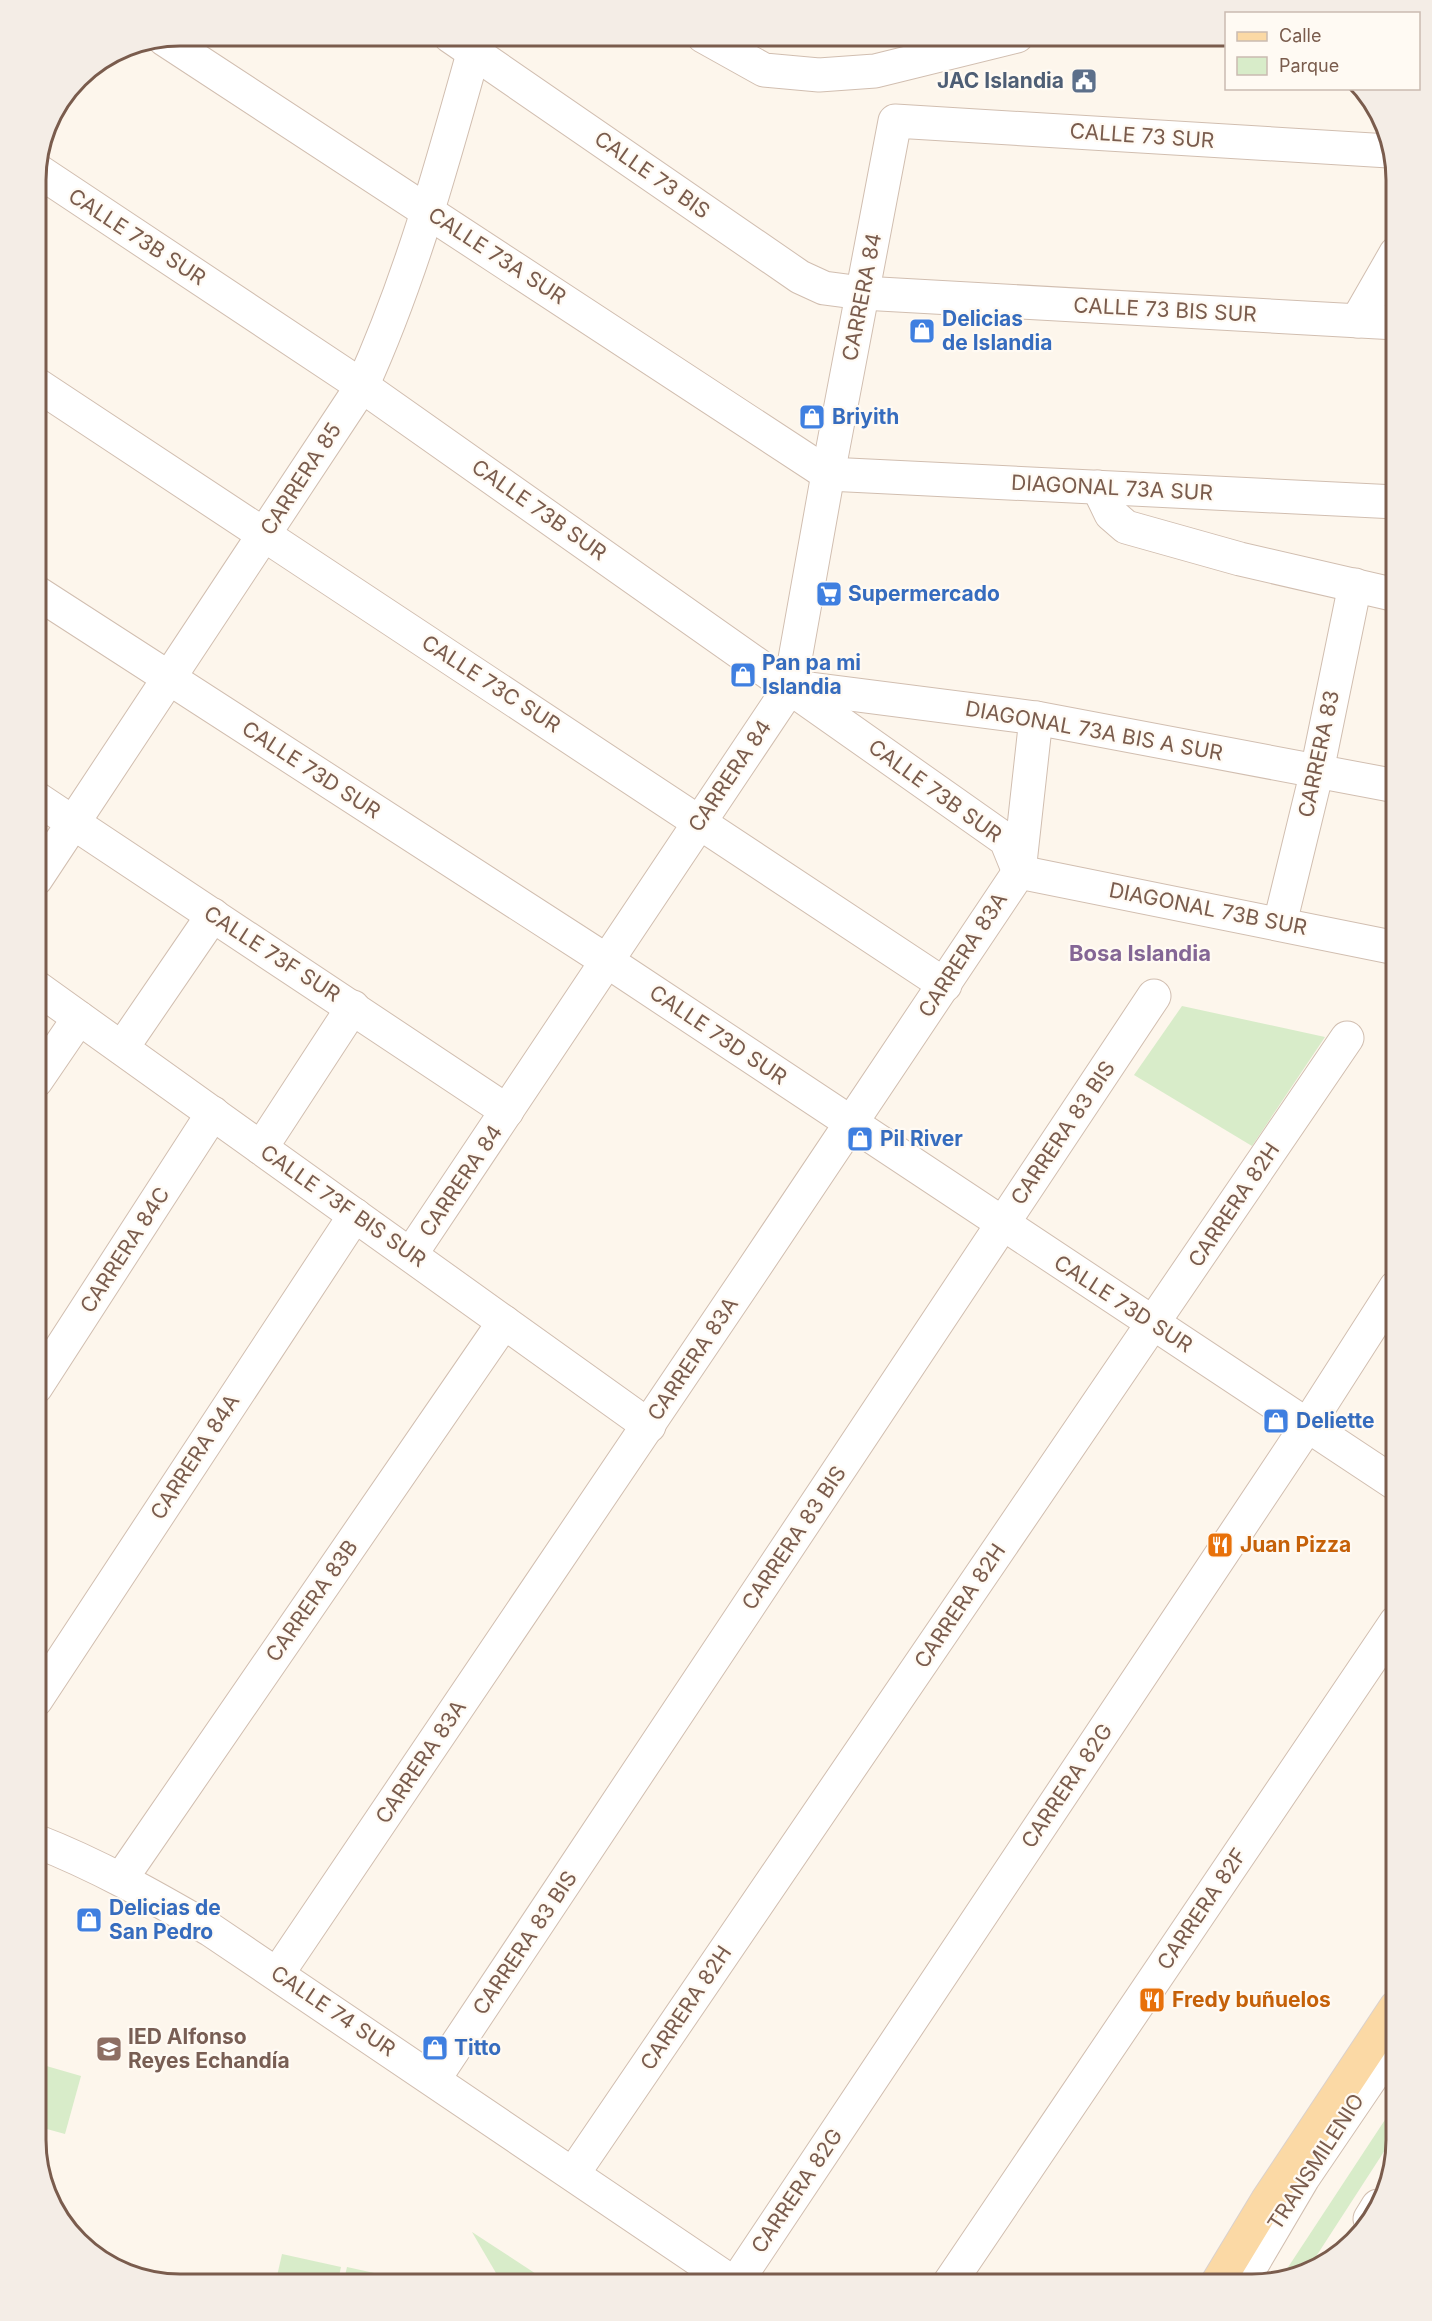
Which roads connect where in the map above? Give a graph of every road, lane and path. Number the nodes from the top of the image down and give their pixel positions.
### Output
1 (176, 47) edge
2 (466, 47) edge
3 (474, 47) edge
4 (723, 47) edge
5 (972, 47) edge
6 (895, 121) joint
7 (1382, 151) edge
8 (47, 177) edge
9 (427, 210) junction
10 (1386, 270) edge
11 (862, 293) junction
12 (1357, 321) junction
13 (1386, 322) edge
14 (363, 386) junction
15 (47, 391) edge
16 (828, 474) junction
17 (1098, 487) junction
18 (1386, 501) edge
19 (264, 535) junction
20 (1355, 585) junction
21 (1386, 593) edge
22 (47, 599) edge
23 (169, 678) junction
24 (790, 687) junction
25 (1036, 718) junction
26 (1317, 771) junction
27 (1386, 784) edge
28 (47, 805) edge
29 (699, 822) junction
30 (73, 823) junction
31 (47, 863) edge
32 (1019, 873) junction
33 (213, 915) junction
34 (1280, 923) junction
35 (1386, 946) edge
36 (607, 961) junction
37 (945, 985) junction
38 (47, 994) edge
39 (1154, 996) dead end
40 (353, 1007) junction
41 (79, 1017) junction
42 (1347, 1038) dead end
43 (122, 1048) junction
44 (47, 1065) edge
45 (507, 1111) junction
46 (213, 1113) junction
47 (851, 1124) junction
48 (261, 1148) junction
49 (355, 1215) junction
50 (1002, 1225) junction
51 (411, 1254) junction
52 (1386, 1303) edge
53 (504, 1322) junction
54 (1153, 1324) junction
55 (46, 1371) edge
56 (649, 1426) junction
57 (1307, 1426) junction
58 (1386, 1477) edge
59 (1386, 1637) edge
60 (46, 1684) edge
61 (46, 1845) edge
62 (121, 1879) junction
63 (278, 1973) junction
64 (1386, 2022) edge
65 (1386, 2055) edge
66 (434, 2079) junction
67 (573, 2175) junction
68 (720, 2274) edge
69 (742, 2274) edge
70 (955, 2274) edge
71 (1223, 2274) edge
72 (1247, 2274) edge

1 - 9 street, CALLE 73A SUR
2 - 9 street, CARRERA 85
3 - 11 street, CALLE 73 BIS
4 - 5 street
6 - 7 street, CALLE 73 SUR
6 - 11 street, CARRERA 84
8 - 14 street, CALLE 73B SUR
9 - 14 street, CARRERA 85
9 - 16 street, CALLE 73A SUR
10 - 12 street
11 - 12 street, CALLE 73 BIS SUR
11 - 16 street, CARRERA 84
12 - 13 street, CALLE 73 BIS SUR
14 - 19 street, CARRERA 85
14 - 24 street, CALLE 73B SUR
15 - 19 street, CALLE 73C SUR
16 - 17 street, DIAGONAL 73A SUR
16 - 24 street, CARRERA 84
17 - 18 street, DIAGONAL 73A SUR
17 - 20 street
19 - 23 street, CARRERA 85
19 - 29 street, CALLE 73C SUR
20 - 21 street
20 - 26 street, CARRERA 83
22 - 23 street, CALLE 73D SUR
23 - 30 street, CARRERA 85
23 - 36 street, CALLE 73D SUR
24 - 25 street, DIAGONAL 73A BIS A SUR
24 - 29 street, CARRERA 84
24 - 32 street, CALLE 73B SUR
25 - 26 street, DIAGONAL 73A BIS A SUR
25 - 32 street, CARRERA 83A
26 - 27 street, DIAGONAL 73A BIS A SUR
26 - 34 street, CARRERA 83
28 - 30 street, CALLE 73F SUR
29 - 36 street, CARRERA 84
29 - 37 street, CALLE 73C SUR
30 - 31 street, CARRERA 85
30 - 33 street, CALLE 73F SUR
32 - 34 street, DIAGONAL 73B SUR
32 - 37 street, CARRERA 83A
33 - 40 street, CALLE 73F SUR
33 - 43 street
34 - 35 street, DIAGONAL 73B SUR
36 - 45 street, CARRERA 84
36 - 47 street, CALLE 73D SUR
37 - 47 street, CARRERA 83A
38 - 41 street, CALLE 73F BIS SUR
39 - 50 street, CARRERA 83 BIS
40 - 45 street, CALLE 73F SUR
40 - 48 street
41 - 43 street, CALLE 73F BIS SUR
41 - 44 street
42 - 54 street, CARRERA 82H
43 - 46 street, CALLE 73F BIS SUR
45 - 51 street, CARRERA 84
46 - 48 street, CALLE 73F BIS SUR
46 - 55 street, CARRERA 84C
47 - 50 street, CALLE 73D SUR
47 - 56 street, CARRERA 83A
48 - 49 street, CALLE 73F BIS SUR
49 - 51 street, CALLE 73F BIS SUR
49 - 60 street, CARRERA 84A
50 - 54 street, CALLE 73D SUR
50 - 66 street, CARRERA 83 BIS
51 - 53 street, CALLE 73F BIS SUR
52 - 57 street, CARRERA 82G
53 - 56 street, CALLE 73F BIS SUR
53 - 62 street, CARRERA 83B
54 - 57 street, CALLE 73D SUR
54 - 67 street, CARRERA 82H
56 - 63 street, CARRERA 83A
57 - 58 street, CALLE 73D SUR
57 - 69 street, CARRERA 82G
59 - 70 street, CARRERA 82F
61 - 62 street, CALLE 74 SUR
62 - 63 street, CALLE 74 SUR
63 - 66 street, CALLE 74 SUR
64 - 71 main road
65 - 72 street, TRANSMILENIO
66 - 67 street, CALLE 74 SUR
67 - 68 street, CALLE 74 SUR

